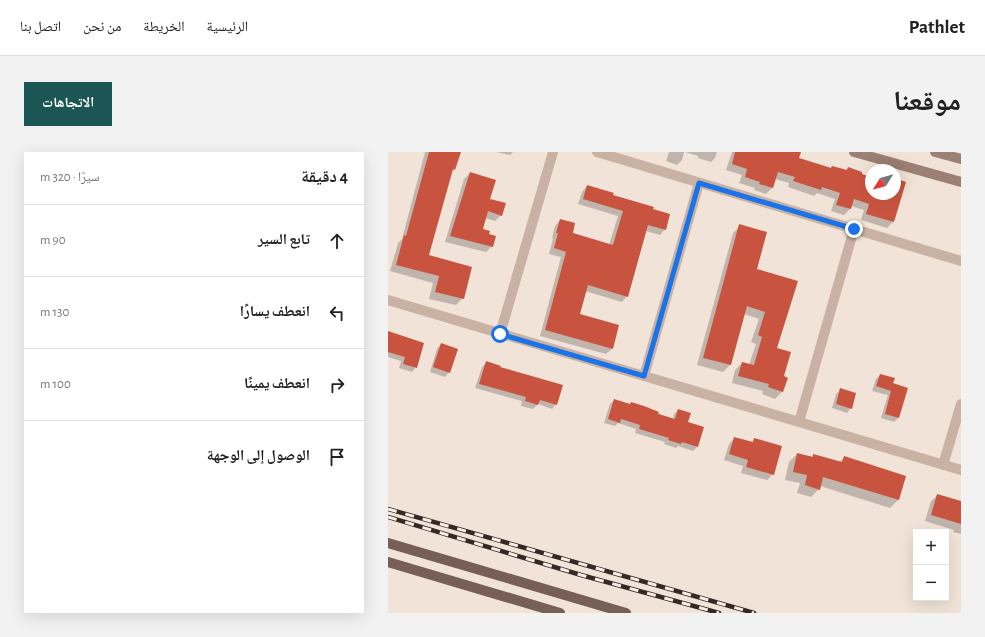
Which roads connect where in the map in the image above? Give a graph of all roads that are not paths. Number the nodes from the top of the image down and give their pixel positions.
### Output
1 (553, 152) edge
2 (597, 152) edge
3 (854, 152) edge
4 (935, 152) edge
5 (961, 159) edge
6 (961, 182) edge
7 (699, 183) junction
8 (854, 229) junction
9 (961, 261) edge
10 (388, 300) edge
11 (500, 334) junction
12 (644, 376) junction
13 (961, 404) edge
14 (799, 422) junction
15 (943, 465) junction
16 (961, 470) edge
17 (388, 543) edge
18 (388, 562) edge
19 (548, 611) edge
20 (560, 613) edge
21 (626, 613) edge

1 - 11 street
2 - 7 street
3 - 6 street
4 - 5 street
7 - 8 street
7 - 12 street
8 - 9 street
8 - 14 street
10 - 11 street
11 - 12 street
12 - 14 street
13 - 15 street
14 - 15 street
15 - 16 street
17 - 21 main road
18 - 19 main road
19 - 20 main road

